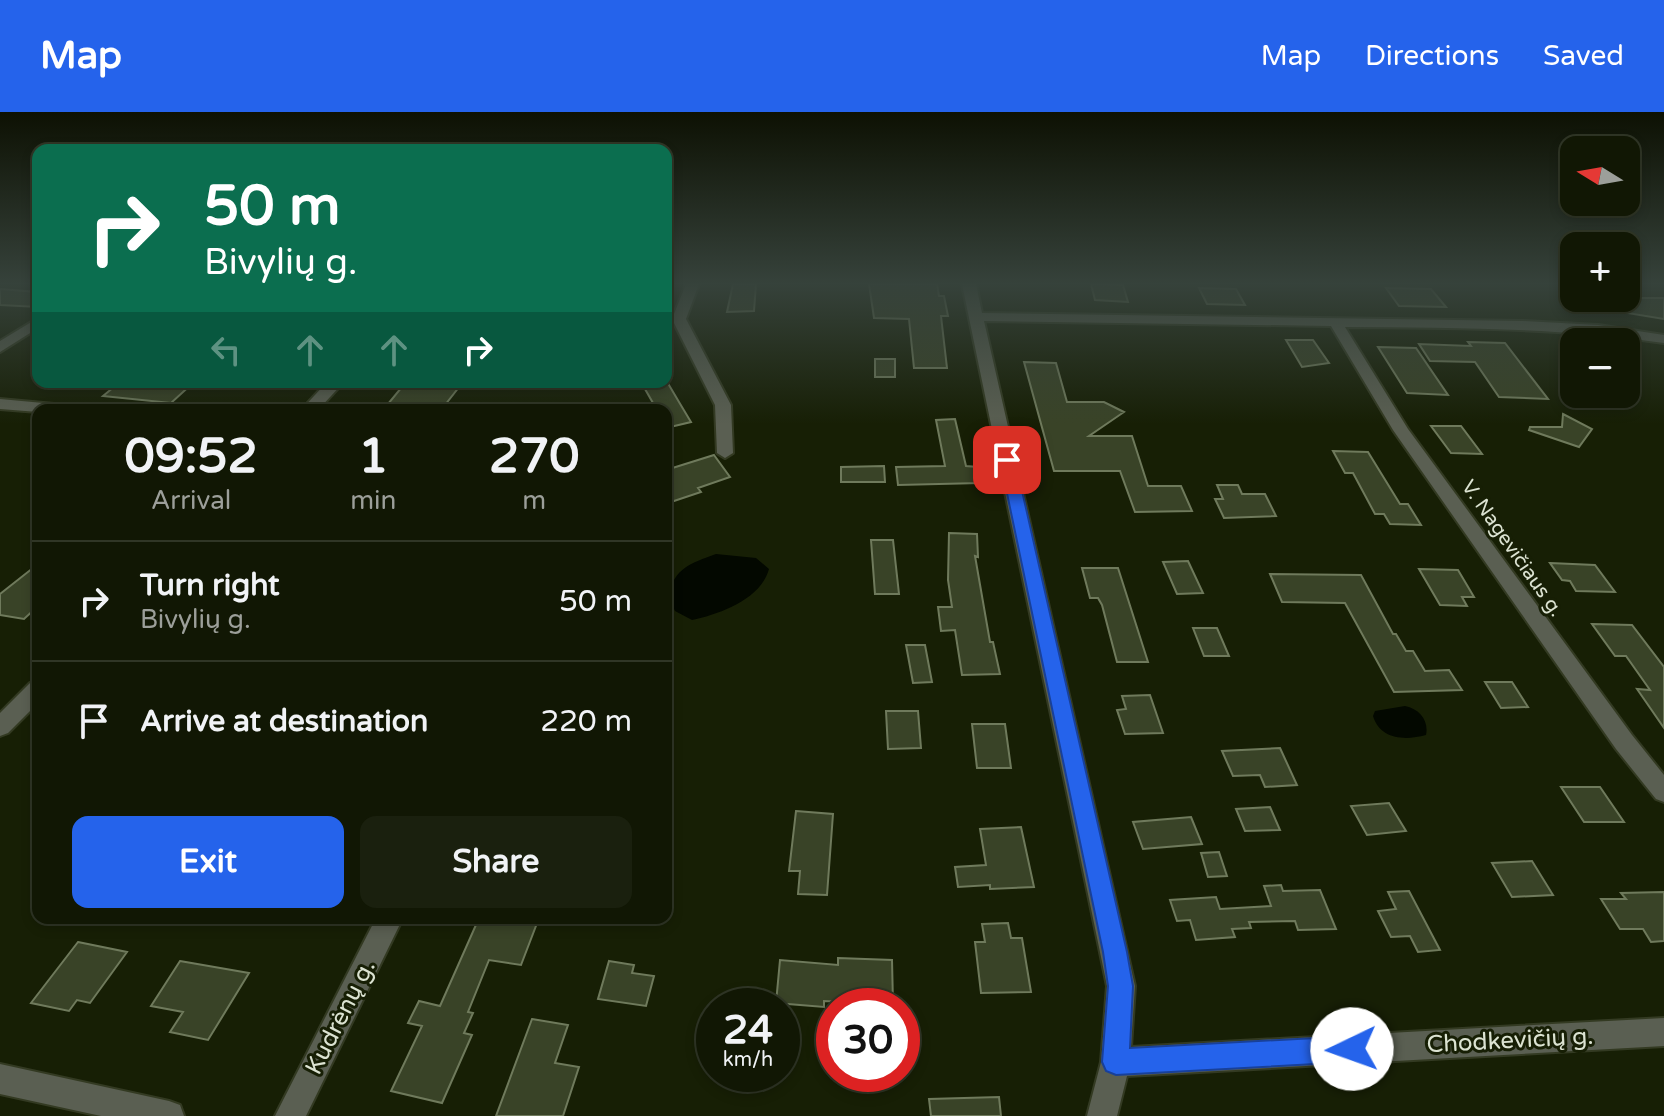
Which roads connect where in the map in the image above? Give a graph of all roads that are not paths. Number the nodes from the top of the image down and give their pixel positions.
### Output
1 (25, 331) edge
2 (685, 331) edge
3 (979, 331) edge
4 (1341, 331) edge
5 (1610, 331) edge
6 (1664, 339) edge
7 (0, 348) edge
8 (330, 388) edge
9 (0, 404) edge
10 (315, 404) edge
11 (32, 407) edge
12 (725, 453) dead end
13 (32, 695) edge
14 (0, 727) edge
15 (1664, 792) edge
16 (387, 924) edge
17 (1664, 1032) edge
18 (1116, 1062) junction
19 (0, 1079) edge
20 (169, 1116) edge
21 (290, 1116) edge
22 (1102, 1116) edge

1 - 7 street
2 - 12 street
3 - 18 street
4 - 15 street, V. Nagevičiaus g.
5 - 6 street
8 - 10 street
9 - 11 street
13 - 14 street
16 - 21 street, Kudrėnų g.
17 - 18 street, Chodkevičių g.
18 - 22 street
19 - 20 street

